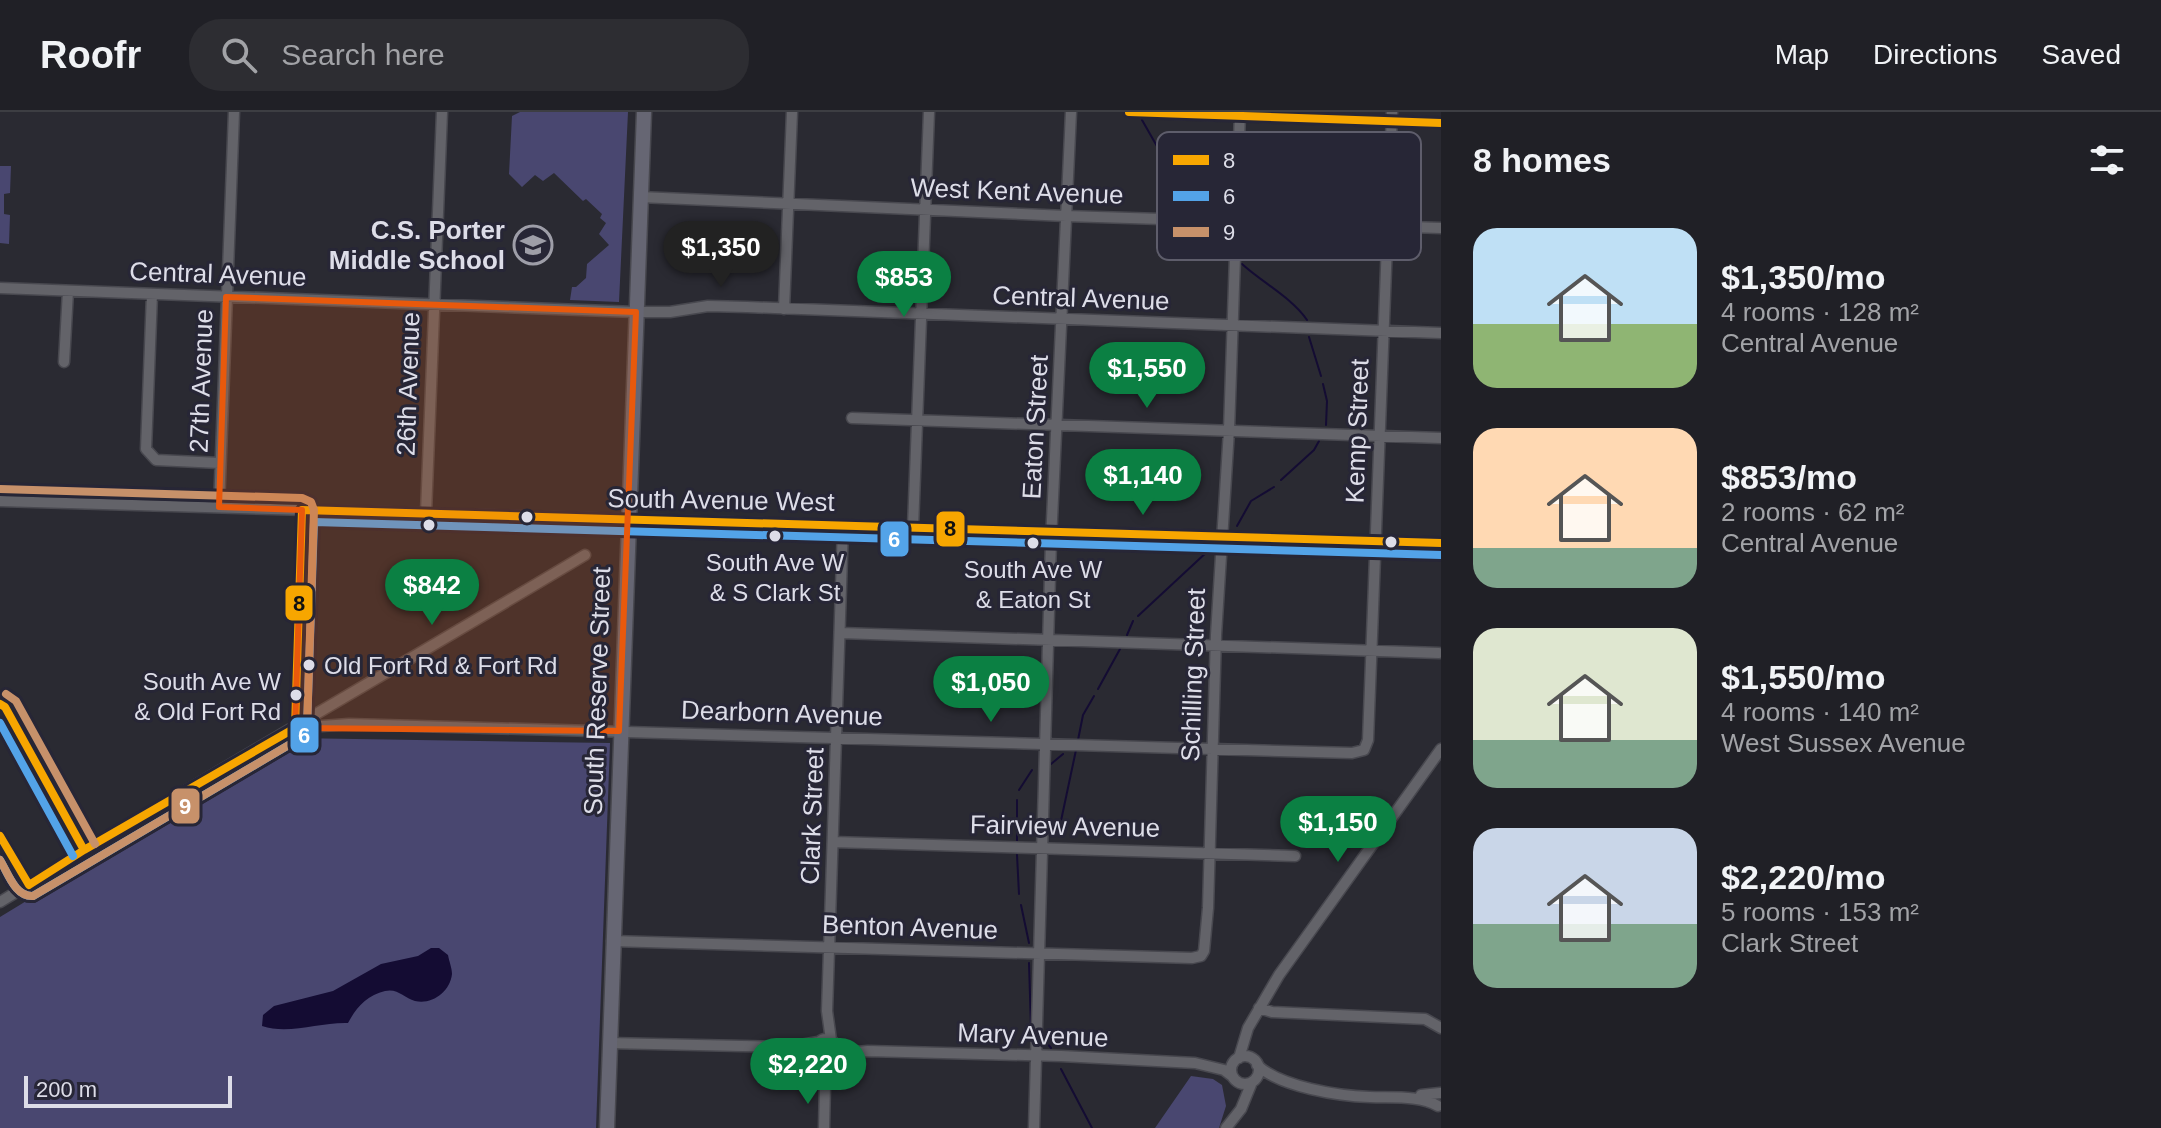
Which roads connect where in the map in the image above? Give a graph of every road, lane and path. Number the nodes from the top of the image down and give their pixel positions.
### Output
1 (234, 112) edge
2 (442, 112) edge
3 (644, 112) edge
4 (792, 112) edge
5 (929, 112) edge
6 (1071, 112) edge
7 (1129, 112) edge
8 (1240, 114) edge
9 (1392, 117) edge
10 (1441, 123) edge
11 (640, 197) junction
12 (787, 204) junction
13 (925, 209) junction
14 (1066, 216) junction
15 (1157, 219) edge
16 (1421, 228) edge
17 (1441, 228) edge
18 (1235, 260) edge
19 (1386, 260) edge
20 (0, 288) edge
21 (68, 291) junction
22 (152, 294) junction
23 (226, 297) junction
24 (433, 304) junction
25 (784, 309) junction
26 (636, 312) junction
27 (921, 313) junction
28 (1061, 318) junction
29 (1231, 326) junction
30 (1383, 331) junction
31 (1441, 333) edge
32 (64, 362) dead end
33 (852, 418) dead end
34 (917, 420) junction
35 (1059, 425) junction
36 (1229, 430) junction
37 (1378, 436) junction
38 (1441, 438) edge
39 (220, 463) junction
40 (0, 501) edge
41 (219, 507) junction
42 (302, 510) junction
43 (426, 513) junction
44 (627, 520) junction
45 (843, 526) junction
46 (913, 527) junction
47 (1052, 531) junction
48 (1220, 537) junction
49 (1374, 542) junction
50 (1441, 543) edge
51 (585, 555) dead end
52 (841, 633) junction
53 (1049, 639) junction
54 (1216, 644) junction
55 (1370, 650) junction
56 (1439, 653) dead end
57 (0, 704) edge
58 (295, 728) junction
59 (619, 731) junction
60 (837, 737) junction
61 (1044, 742) junction
62 (1211, 748) junction
63 (1441, 749) edge
64 (1364, 750) joint
65 (0, 836) edge
66 (833, 842) junction
67 (1040, 848) junction
68 (84, 850) junction
69 (1210, 852) junction
70 (1295, 856) dead end
71 (29, 885) junction
72 (0, 902) edge
73 (612, 941) junction
74 (830, 947) junction
75 (1204, 951) joint
76 (1038, 952) junction
77 (1259, 1008) junction
78 (1441, 1028) edge
79 (609, 1043) junction
80 (826, 1049) junction
81 (1036, 1056) junction
82 (1237, 1059) junction
83 (1255, 1062) junction
84 (1195, 1063) junction
85 (1235, 1079) junction
86 (1253, 1081) junction
87 (1292, 1083) junction
88 (1440, 1093) edge
89 (1393, 1098) junction
90 (1440, 1109) edge
91 (1229, 1123) edge
92 (607, 1128) edge
93 (824, 1128) edge
94 (1034, 1128) edge

1 - 23 street, 27th Avenue
2 - 24 street, 26th Avenue
3 - 11 highway, South Reserve Street
4 - 12 street
5 - 13 street
6 - 14 street, Eaton Street
7 - 8 street
8 - 9 street
9 - 10 street
11 - 12 street, West Kent Avenue
11 - 26 highway, South Reserve Street
12 - 13 street, West Kent Avenue
12 - 25 street
13 - 14 street, West Kent Avenue
13 - 27 street
14 - 15 street, West Kent Avenue
14 - 28 street, Eaton Street
16 - 17 street, West Kent Avenue
18 - 29 street, Schilling Street
19 - 30 street, Kemp Street
20 - 21 street, Central Avenue
21 - 22 street, Central Avenue
21 - 32 street
22 - 23 street, Central Avenue
22 - 39 street
23 - 24 street, Central Avenue
23 - 39 street, 27th Avenue
24 - 26 street, Central Avenue
24 - 43 street, 26th Avenue
25 - 26 street, Central Avenue
25 - 27 street, Central Avenue
26 - 44 highway, South Reserve Street
27 - 28 street, Central Avenue
27 - 34 street
28 - 29 street, Central Avenue
28 - 35 street, Eaton Street
29 - 30 street, Central Avenue
29 - 36 street, Schilling Street
30 - 31 street, Central Avenue
30 - 37 street, Kemp Street
33 - 34 street
34 - 35 street
34 - 46 street
35 - 36 street
35 - 47 street, Eaton Street
36 - 37 street
36 - 48 street, Schilling Street
37 - 38 street
37 - 49 street, Kemp Street
39 - 41 street, 27th Avenue
40 - 41 street, South Avenue West
41 - 42 street, South Avenue West
42 - 43 street, South Avenue West
42 - 58 street
43 - 44 street, South Avenue West
44 - 45 street, South Avenue West
44 - 59 highway, South Reserve Street
45 - 46 street, South Avenue West
45 - 52 street, Clark Street
46 - 47 street, South Avenue West
47 - 48 street, South Avenue West
47 - 53 street, Eaton Street
48 - 49 street, South Avenue West
48 - 54 street, Schilling Street
49 - 50 street, South Avenue West
49 - 55 street, Kemp Street
51 - 58 street
52 - 53 street
52 - 60 street, Clark Street
53 - 54 street
53 - 61 street, Eaton Street
54 - 55 street
54 - 62 street, Schilling Street
55 - 56 street
55 - 64 street, Kemp Street
57 - 68 street
58 - 59 street, Dearborn Avenue
58 - 68 street
59 - 60 street, Dearborn Avenue
59 - 73 highway, South Reserve Street
60 - 61 street, Dearborn Avenue
60 - 66 street, Clark Street
61 - 62 street, Dearborn Avenue
61 - 67 street, Eaton Street
62 - 64 street, Dearborn Avenue
62 - 69 street, Schilling Street
63 - 77 street
65 - 71 street
66 - 67 street, Fairview Avenue
66 - 74 street, Clark Street
67 - 69 street, Fairview Avenue
67 - 76 street, Eaton Street
68 - 71 street
69 - 70 street, Fairview Avenue
69 - 75 street, Schilling Street
71 - 72 street
73 - 74 street, Benton Avenue
73 - 79 highway, South Reserve Street
74 - 76 street, Benton Avenue
74 - 80 street, Clark Street
75 - 76 street, Benton Avenue
76 - 81 street, Eaton Street
77 - 78 street
77 - 82 street
77 - 83 street
79 - 80 street, Mary Avenue
79 - 92 highway, South Reserve Street
80 - 81 street, Mary Avenue
80 - 93 street
81 - 84 street, Mary Avenue
81 - 94 street, Eaton Street
82 - 83 street
82 - 84 street, Mary Avenue
82 - 85 street
83 - 86 street
83 - 87 street
84 - 85 street, Mary Avenue
85 - 86 street
85 - 91 street
86 - 87 street
86 - 91 street
87 - 89 street
88 - 89 street
88 - 90 street
89 - 90 street

